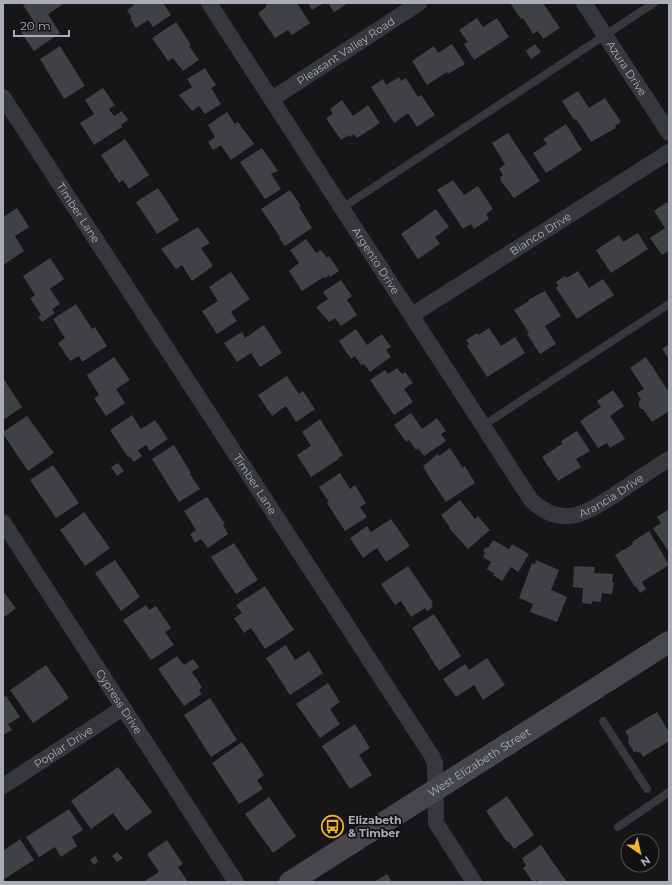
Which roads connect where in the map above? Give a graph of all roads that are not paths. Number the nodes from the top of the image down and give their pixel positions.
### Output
1 (209, 3) edge
2 (419, 3) edge
3 (584, 3) edge
4 (654, 3) edge
5 (605, 35) junction
6 (3, 97) edge
7 (272, 99) junction
8 (669, 133) edge
9 (669, 152) edge
10 (342, 208) junction
11 (669, 304) edge
12 (412, 315) junction
13 (484, 425) junction
14 (669, 459) edge
15 (549, 512) joint
16 (3, 522) edge
17 (669, 642) edge
18 (123, 708) junction
19 (603, 721) dead end
20 (3, 786) edge
21 (647, 790) dead end
22 (435, 791) junction
23 (669, 792) edge
24 (618, 827) dead end
25 (236, 882) edge
26 (290, 882) edge
27 (474, 882) edge

1 - 7 street, Argento Drive
2 - 7 street, Pleasant Valley Road
3 - 5 street, Azura Drive
4 - 5 lane
5 - 8 street, Azura Drive
5 - 10 lane
6 - 22 street, Timber Lane
7 - 10 street, Argento Drive
9 - 12 street, Bianco Drive
10 - 12 street, Argento Drive
11 - 13 lane
12 - 13 street, Argento Drive
13 - 15 street, Argento Drive
14 - 15 street, Arancia Drive
16 - 18 street, Cypress Drive
17 - 22 main road, West Elizabeth Street
18 - 20 street, Poplar Drive
18 - 25 street, Cypress Drive
19 - 21 lane
22 - 26 main road, West Elizabeth Street
22 - 27 street, Timber Lane
23 - 24 lane

